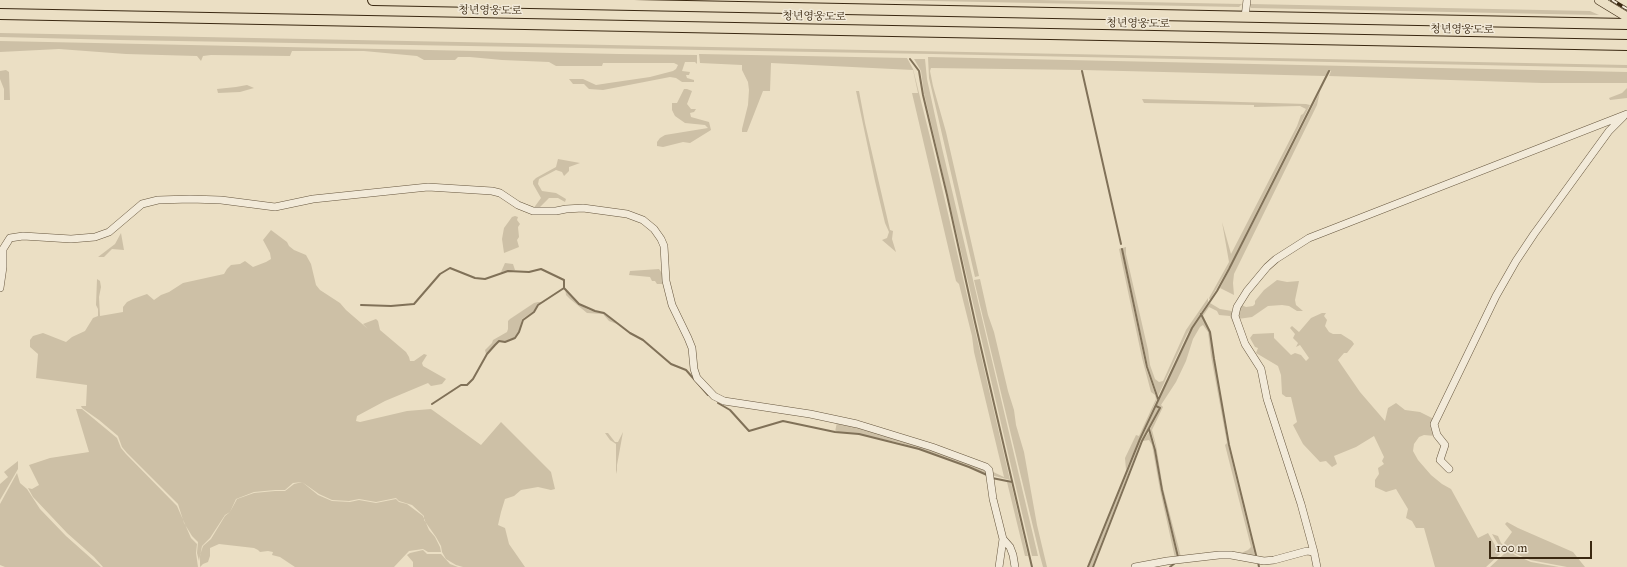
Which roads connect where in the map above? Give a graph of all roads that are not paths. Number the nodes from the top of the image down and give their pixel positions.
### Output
1 (373, 0) edge
2 (1246, 0) edge
3 (1599, 0) edge
4 (0, 14) edge
5 (1245, 17) junction
6 (1627, 22) edge
7 (1627, 45) edge
8 (1626, 114) edge
9 (0, 288) edge
10 (1449, 469) dead end
11 (1004, 539) junction
12 (1314, 552) junction
13 (999, 567) edge
14 (1015, 567) edge
15 (1135, 567) edge
16 (1317, 567) edge

1 - 5 highway, 청년영웅도로
2 - 5 street
3 - 6 main road
4 - 7 highway, 청년영웅도로
5 - 6 highway, 청년영웅도로
8 - 10 street
8 - 12 street
9 - 11 street
11 - 13 street
11 - 14 street
12 - 15 street
12 - 16 street

